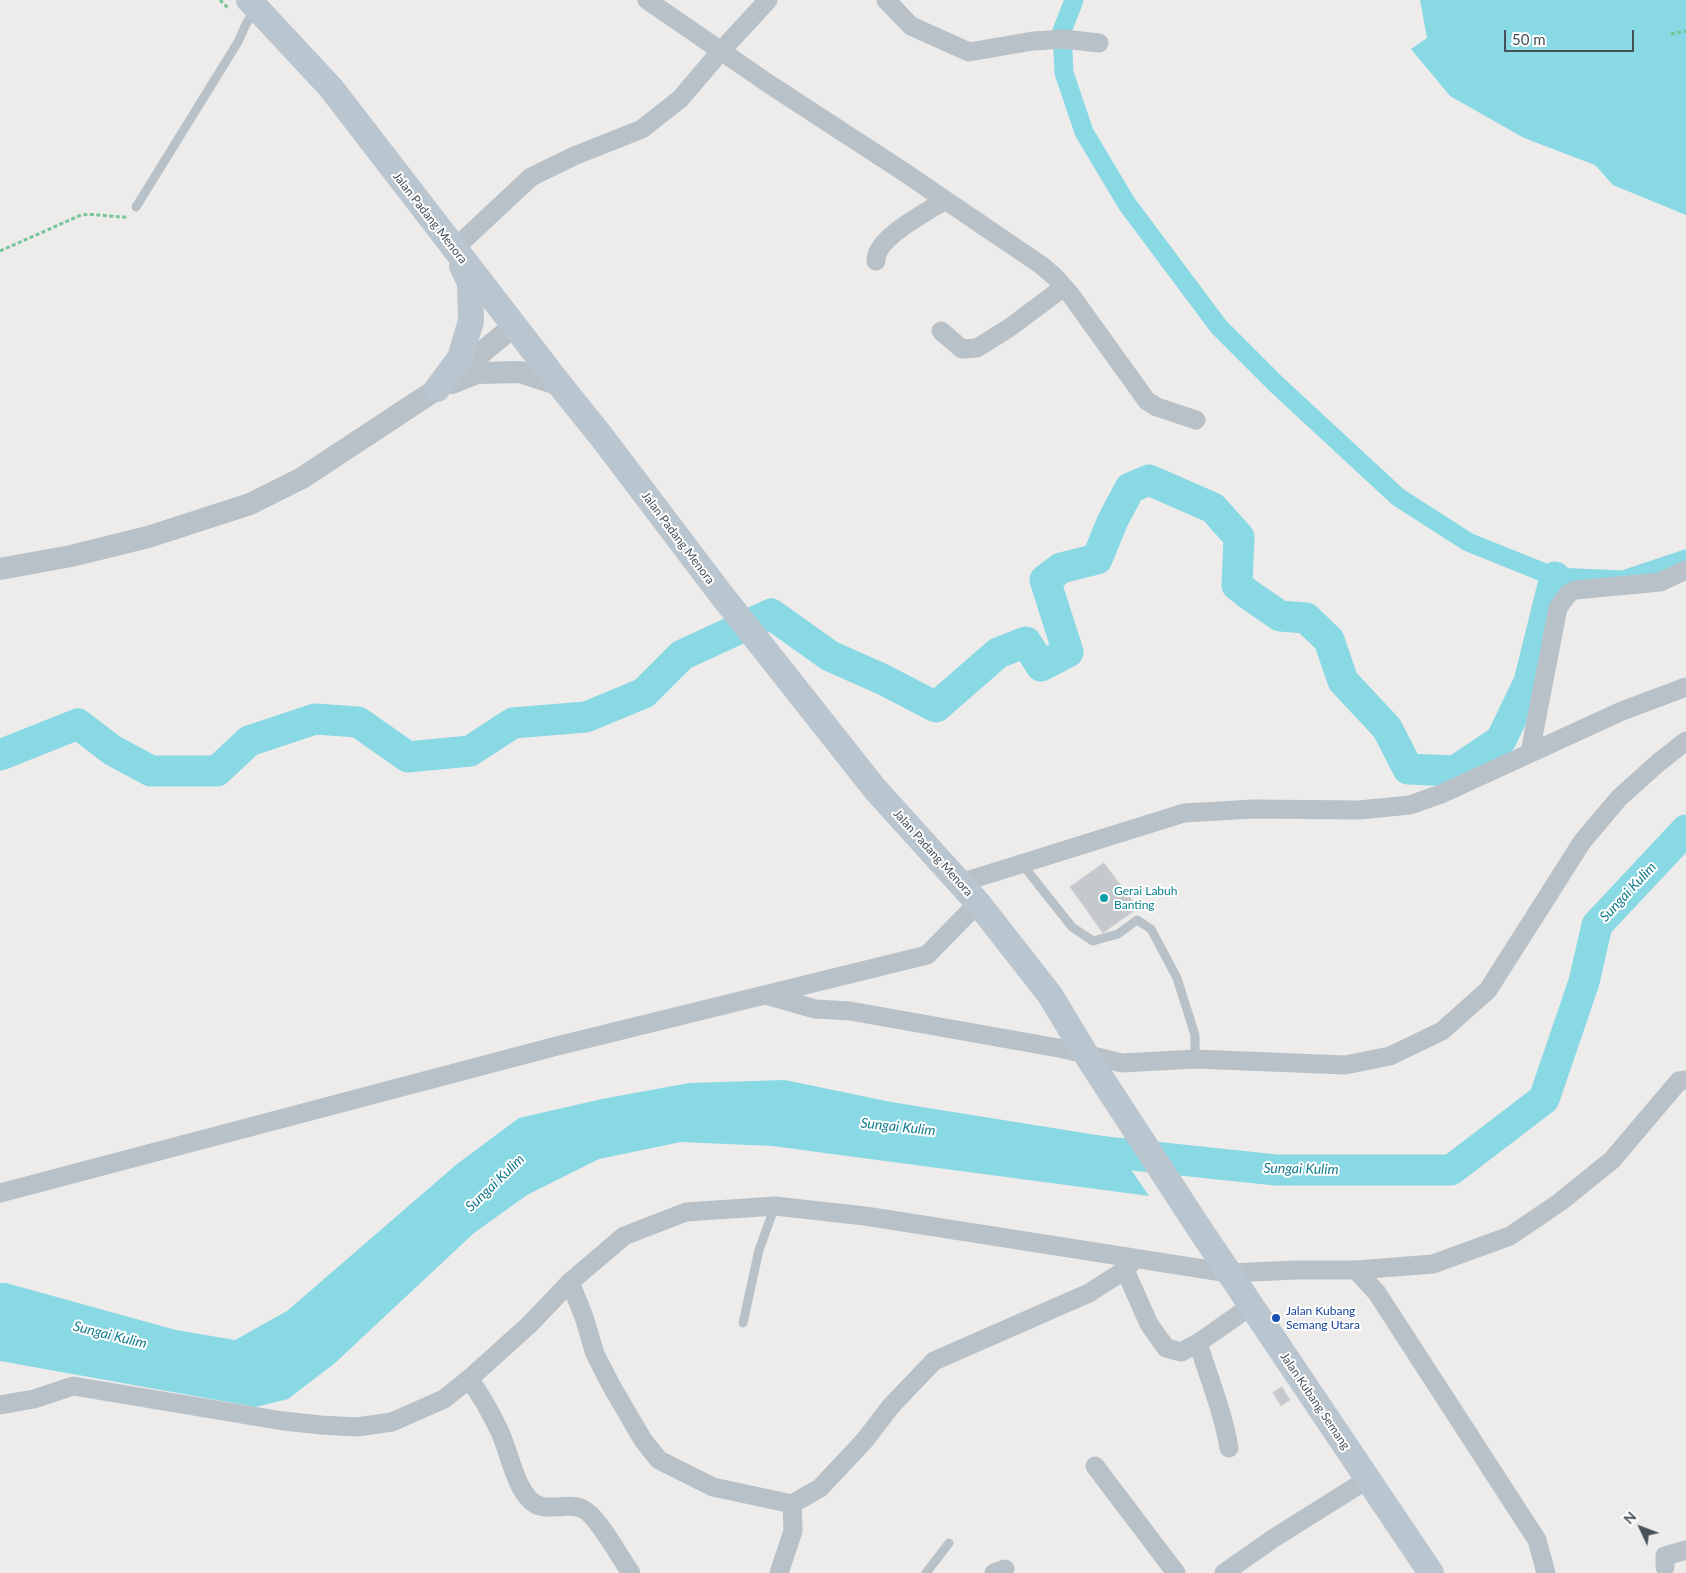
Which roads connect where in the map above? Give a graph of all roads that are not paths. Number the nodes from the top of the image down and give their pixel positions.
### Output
1 (647, 0) edge
2 (886, 0) edge
3 (764, 1) edge
4 (253, 4) edge
5 (1099, 43) dead end
6 (720, 51) junction
7 (945, 200) junction
8 (136, 207) road end
9 (454, 249) junction
10 (876, 261) dead end
11 (1064, 287) junction
12 (514, 326) junction
13 (941, 331) dead end
14 (560, 385) junction
15 (437, 389) junction
16 (1196, 420) dead end
17 (0, 569) edge
18 (1686, 570) edge
19 (1686, 687) edge
20 (1686, 741) edge
21 (1530, 752) junction
22 (1022, 864) junction
23 (960, 883) junction
24 (978, 903) junction
25 (766, 994) junction
26 (1086, 1053) junction
27 (1195, 1059) junction
28 (1686, 1080) edge
29 (0, 1193) edge
30 (775, 1206) junction
31 (1199, 1228) joint
32 (1129, 1265) junction
33 (1356, 1270) junction
34 (1230, 1274) junction
35 (570, 1282) junction
36 (1251, 1306) junction
37 (743, 1323) dead end
38 (1198, 1343) junction
39 (469, 1378) junction
40 (0, 1405) edge
41 (1229, 1448) dead end
42 (1095, 1466) dead end
43 (1368, 1479) junction
44 (792, 1504) junction
45 (948, 1543) dead end
46 (1686, 1550) edge
47 (1665, 1568) dead end
48 (631, 1573) edge
49 (780, 1573) edge
50 (926, 1573) edge
51 (1176, 1573) edge
52 (1224, 1573) edge
53 (1431, 1573) edge
54 (1546, 1573) edge

1 - 6 street
2 - 5 street
3 - 6 street
4 - 8 lane
4 - 9 main road, Jalan Padang Menora
6 - 7 street
6 - 9 street
7 - 10 street
7 - 11 street
9 - 12 main road, Jalan Padang Menora
9 - 15 main road
11 - 13 street
11 - 16 street
12 - 14 main road, Jalan Padang Menora
12 - 15 street
14 - 15 street
14 - 23 main road, Jalan Padang Menora
15 - 17 street
18 - 21 street
19 - 21 street
20 - 27 street
21 - 22 street
22 - 23 street
22 - 27 lane
23 - 24 main road, Jalan Padang Menora
24 - 25 street
24 - 26 main road, Jalan Padang Menora
25 - 26 street
25 - 29 street
26 - 27 street
26 - 31 main road, Jalan Padang Menora
28 - 33 street
30 - 32 street
30 - 35 street
30 - 37 lane
31 - 34 main road, Jalan Kubang Semang
32 - 34 street
32 - 38 street
32 - 44 street
33 - 34 street
33 - 54 street
34 - 36 main road, Jalan Kubang Semang
35 - 39 street
35 - 44 street
36 - 38 street
36 - 43 main road, Jalan Kubang Semang
38 - 41 street
39 - 40 street
39 - 48 street
42 - 51 street
43 - 52 street
43 - 53 main road, Jalan Kubang Semang
44 - 49 street
45 - 50 lane
46 - 47 street

